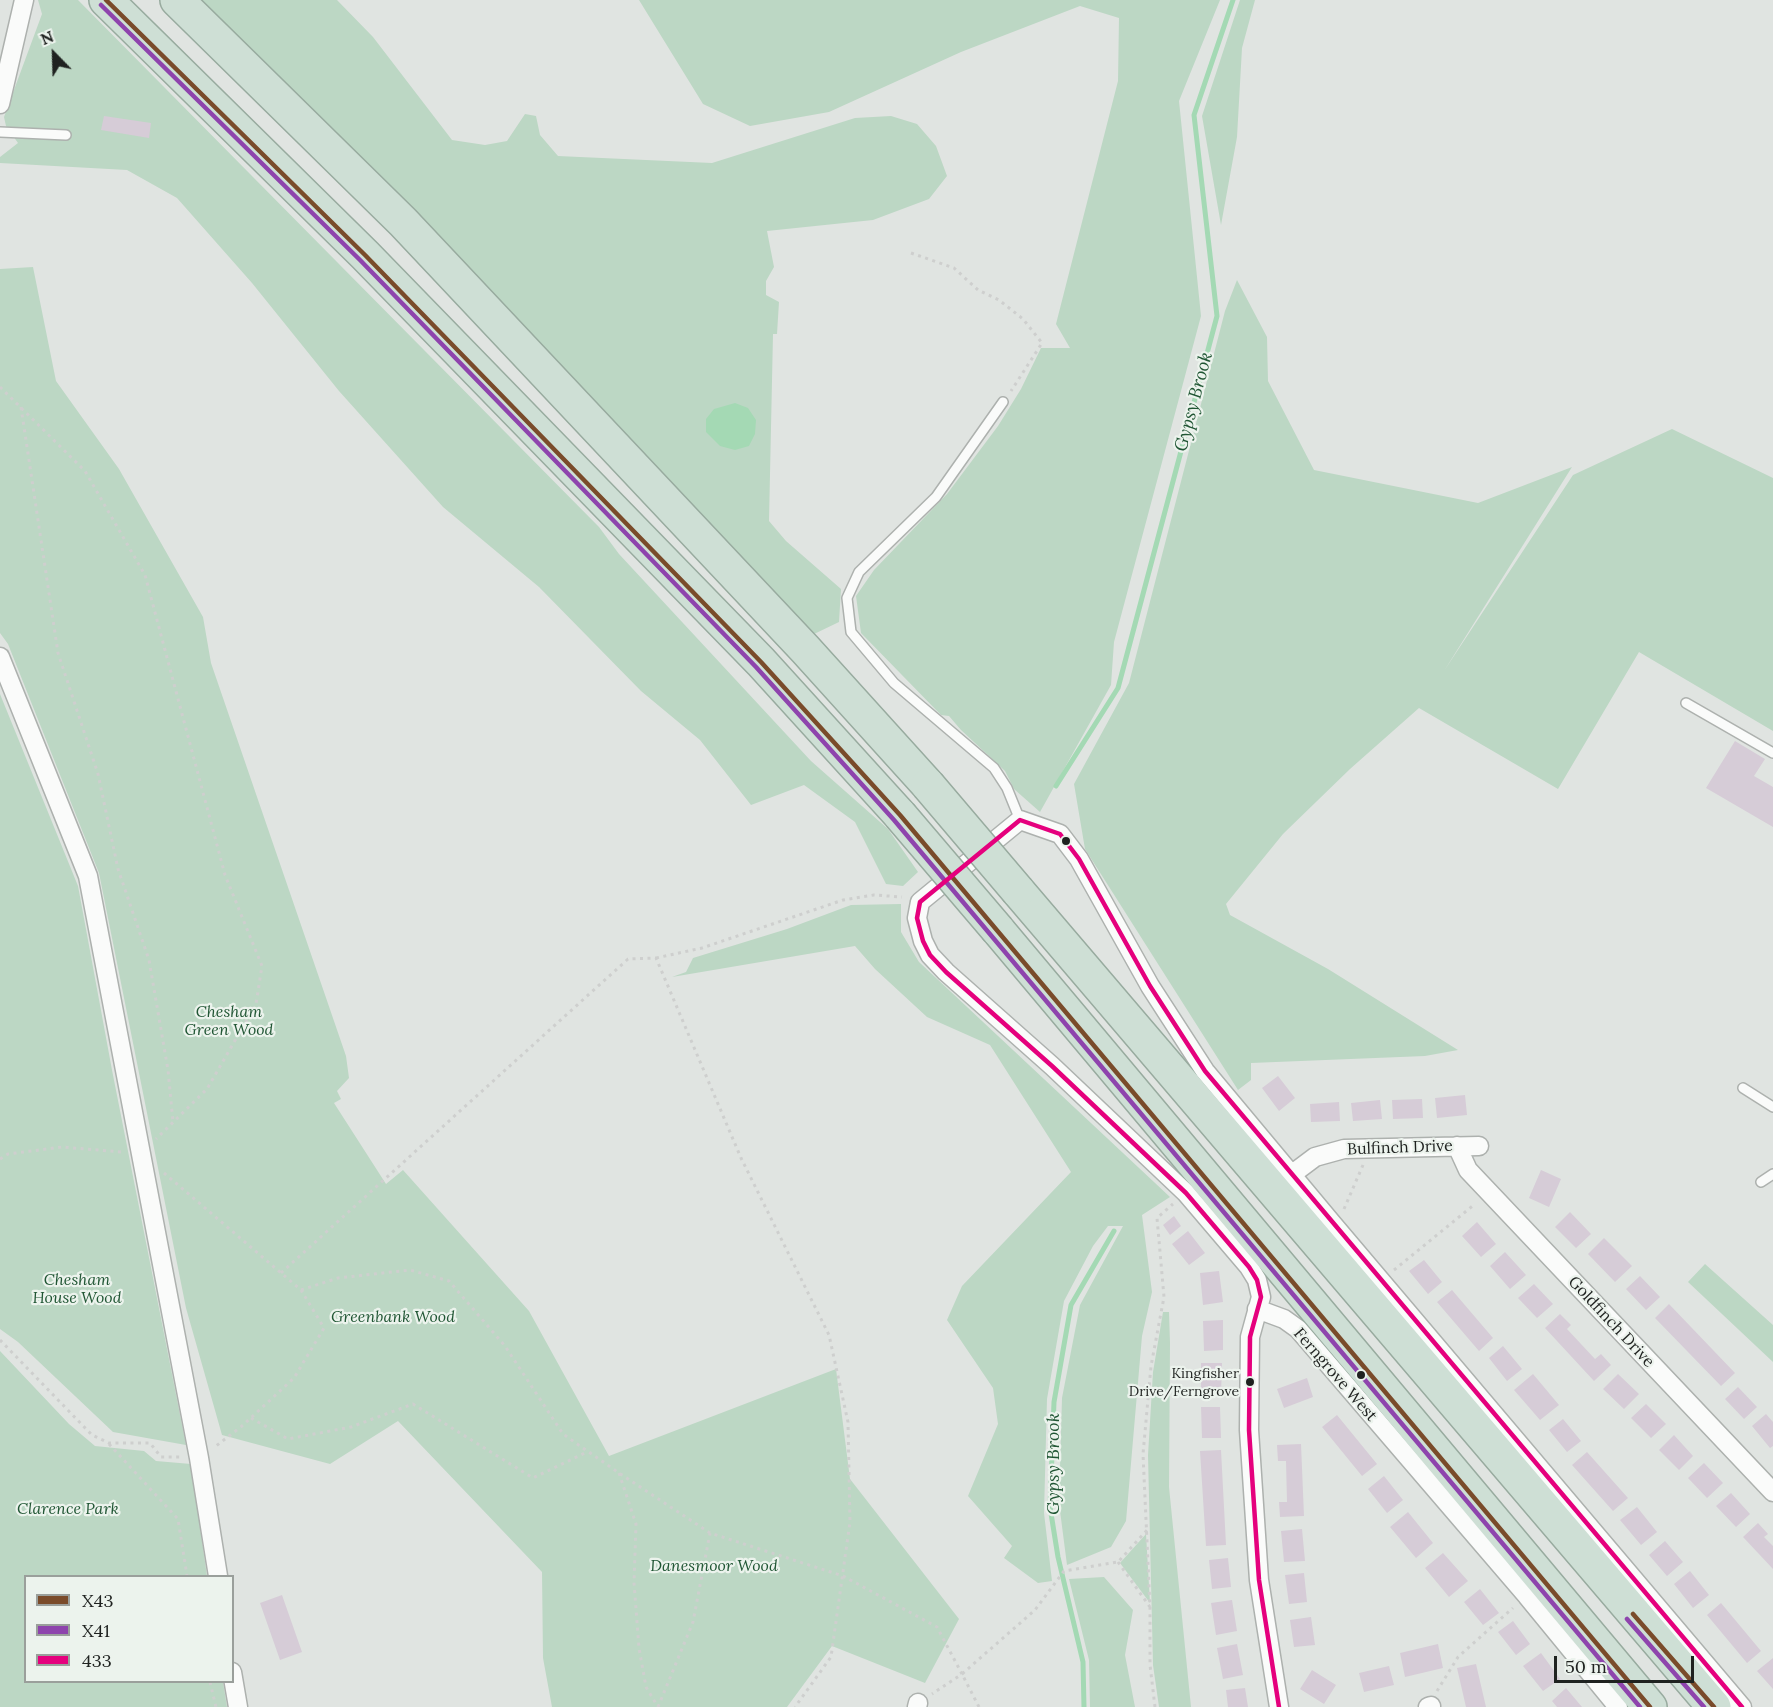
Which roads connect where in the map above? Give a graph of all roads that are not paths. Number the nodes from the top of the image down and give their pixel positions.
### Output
1 (24, 0) edge
2 (106, 0) edge
3 (177, 0) edge
4 (0, 104) edge
5 (0, 132) edge
6 (66, 135) dead end
7 (1003, 402) road end
8 (0, 657) edge
9 (1686, 703) dead end
10 (1773, 753) edge
11 (1020, 820) junction
12 (1743, 1088) dead end
13 (1773, 1107) edge
14 (1457, 1146) junction
15 (1479, 1146) dead end
16 (1773, 1174) edge
17 (1291, 1175) junction
18 (1761, 1182) dead end
19 (1257, 1309) junction
20 (1773, 1492) edge
21 (218, 1575) edge
22 (234, 1683) edge
23 (238, 1707) edge
24 (1279, 1707) edge
25 (1618, 1707) edge
26 (1650, 1707) edge
27 (1714, 1707) edge
28 (1742, 1707) edge

1 - 4 street
2 - 26 highway, bridge
3 - 27 highway, bridge
5 - 6 lane
7 - 11 lane
8 - 21 street
9 - 10 lane
11 - 17 street
11 - 19 street
12 - 13 lane
14 - 15 street, Bulfinch Drive
14 - 17 street, Bulfinch Drive
14 - 20 street, Goldfinch Drive
16 - 18 lane
17 - 28 street
19 - 24 street
19 - 25 street, Ferngrove West
22 - 23 street

